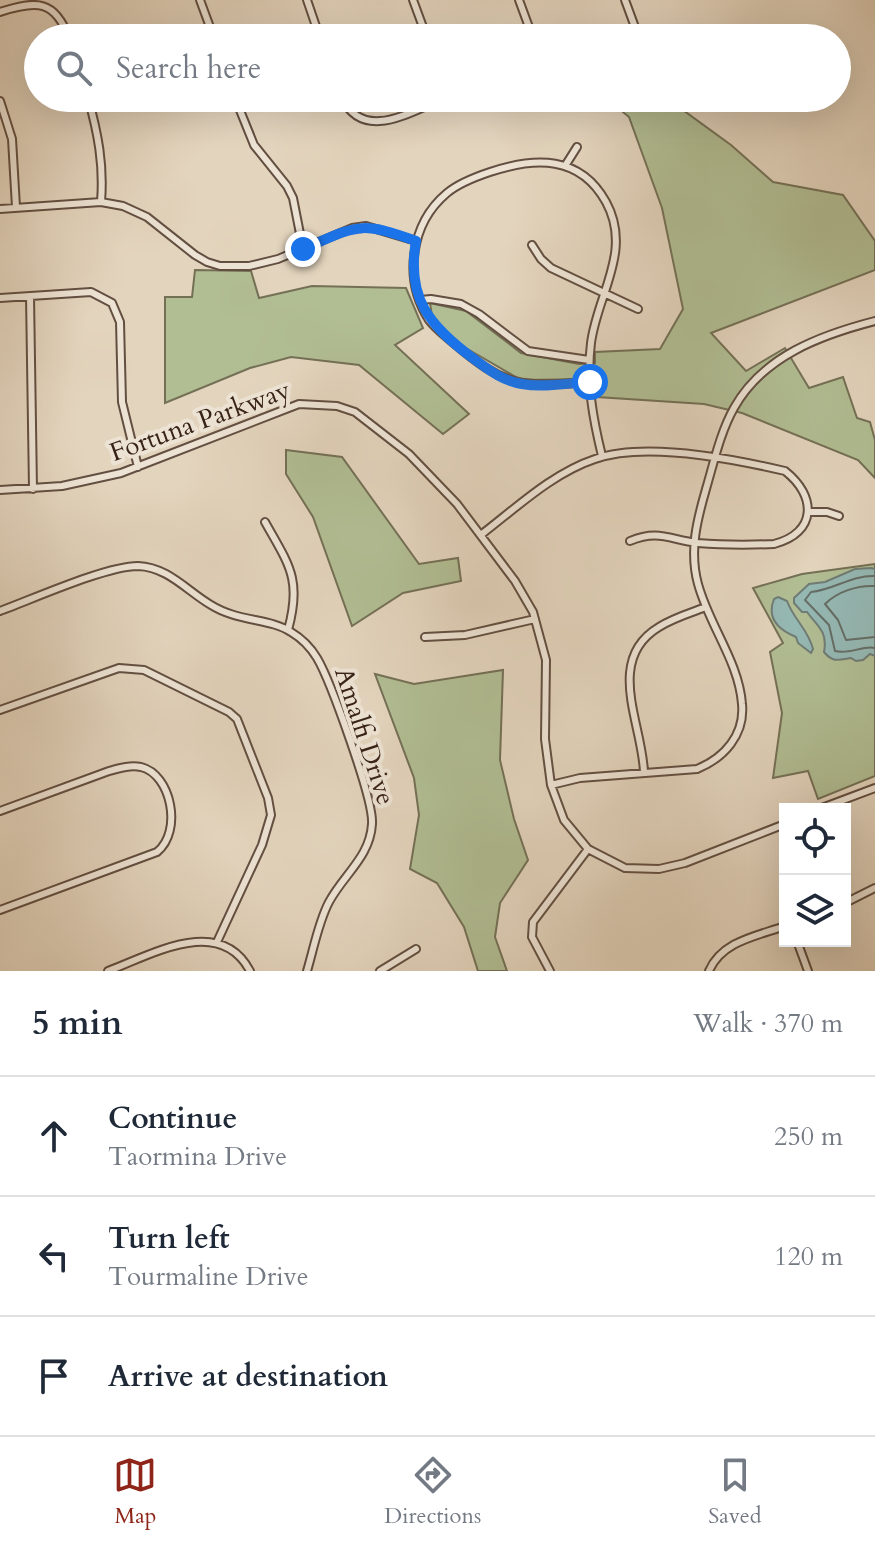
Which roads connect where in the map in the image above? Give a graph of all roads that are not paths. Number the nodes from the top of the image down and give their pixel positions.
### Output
1 (210, 0) edge
2 (307, 0) edge
3 (413, 0) edge
4 (519, 0) edge
5 (625, 0) edge
6 (201, 2) edge
7 (0, 12) edge
8 (63, 24) edge
9 (209, 24) edge
10 (315, 24) edge
11 (422, 24) edge
12 (528, 24) edge
13 (634, 24) edge
14 (0, 101) edge
15 (92, 112) edge
16 (241, 112) edge
17 (351, 112) edge
18 (405, 112) edge
19 (577, 147) dead end
20 (565, 166) junction
21 (101, 202) junction
22 (16, 207) junction
23 (0, 209) edge
24 (416, 241) junction
25 (532, 245) dead end
26 (303, 249) junction
27 (605, 293) junction
28 (30, 296) junction
29 (0, 298) edge
30 (420, 300) junction
31 (638, 309) dead end
32 (875, 321) edge
33 (589, 360) junction
34 (590, 382) junction
35 (602, 456) junction
36 (715, 459) junction
37 (138, 467) junction
38 (33, 489) junction
39 (0, 490) edge
40 (808, 512) junction
41 (839, 516) dead end
42 (265, 522) dead end
43 (482, 534) junction
44 (630, 541) dead end
45 (694, 542) junction
46 (706, 607) junction
47 (0, 611) edge
48 (535, 619) junction
49 (288, 630) junction
50 (425, 637) dead end
51 (0, 710) edge
52 (644, 773) junction
53 (551, 785) junction
54 (875, 788) edge
55 (835, 803) edge
56 (0, 811) edge
57 (779, 826) edge
58 (588, 849) junction
59 (875, 888) edge
60 (851, 900) edge
61 (0, 910) edge
62 (779, 928) edge
63 (217, 942) junction
64 (799, 947) edge
65 (416, 949) dead end
66 (108, 971) edge
67 (250, 971) edge
68 (307, 971) edge
69 (380, 971) edge
70 (550, 971) edge
71 (709, 971) edge
72 (808, 971) edge

1 - 6 street
2 - 10 street
3 - 11 street
4 - 12 street
5 - 13 street
6 - 9 street
7 - 8 street
14 - 22 street
15 - 21 street
16 - 26 street
17 - 18 street
19 - 20 street
20 - 24 street
20 - 27 street
21 - 22 street
21 - 26 street
22 - 23 street
24 - 26 street
24 - 30 street
25 - 27 street
27 - 31 street
27 - 33 street
28 - 29 street
28 - 37 street
28 - 38 street
30 - 33 street
30 - 34 street
32 - 36 street
33 - 34 street
34 - 35 street
35 - 36 street
35 - 43 street
36 - 40 street
36 - 45 street
37 - 38 street, Fortuna Parkway
37 - 43 street, Fortuna Parkway
38 - 39 street, Fortuna Parkway
40 - 41 street
40 - 45 street
42 - 49 street
43 - 48 street, Fortuna Parkway
44 - 45 street
45 - 46 street
46 - 52 street
46 - 52 street
47 - 49 street
48 - 50 street
48 - 53 street, Fortuna Parkway
49 - 68 street, Amalfi Drive
51 - 63 street
52 - 53 street
53 - 58 street, Fortuna Parkway
54 - 55 street
56 - 61 street
57 - 58 street, Fortuna Parkway
58 - 70 street
59 - 60 street
62 - 71 street
63 - 66 street
63 - 67 street
64 - 72 street
65 - 69 street

